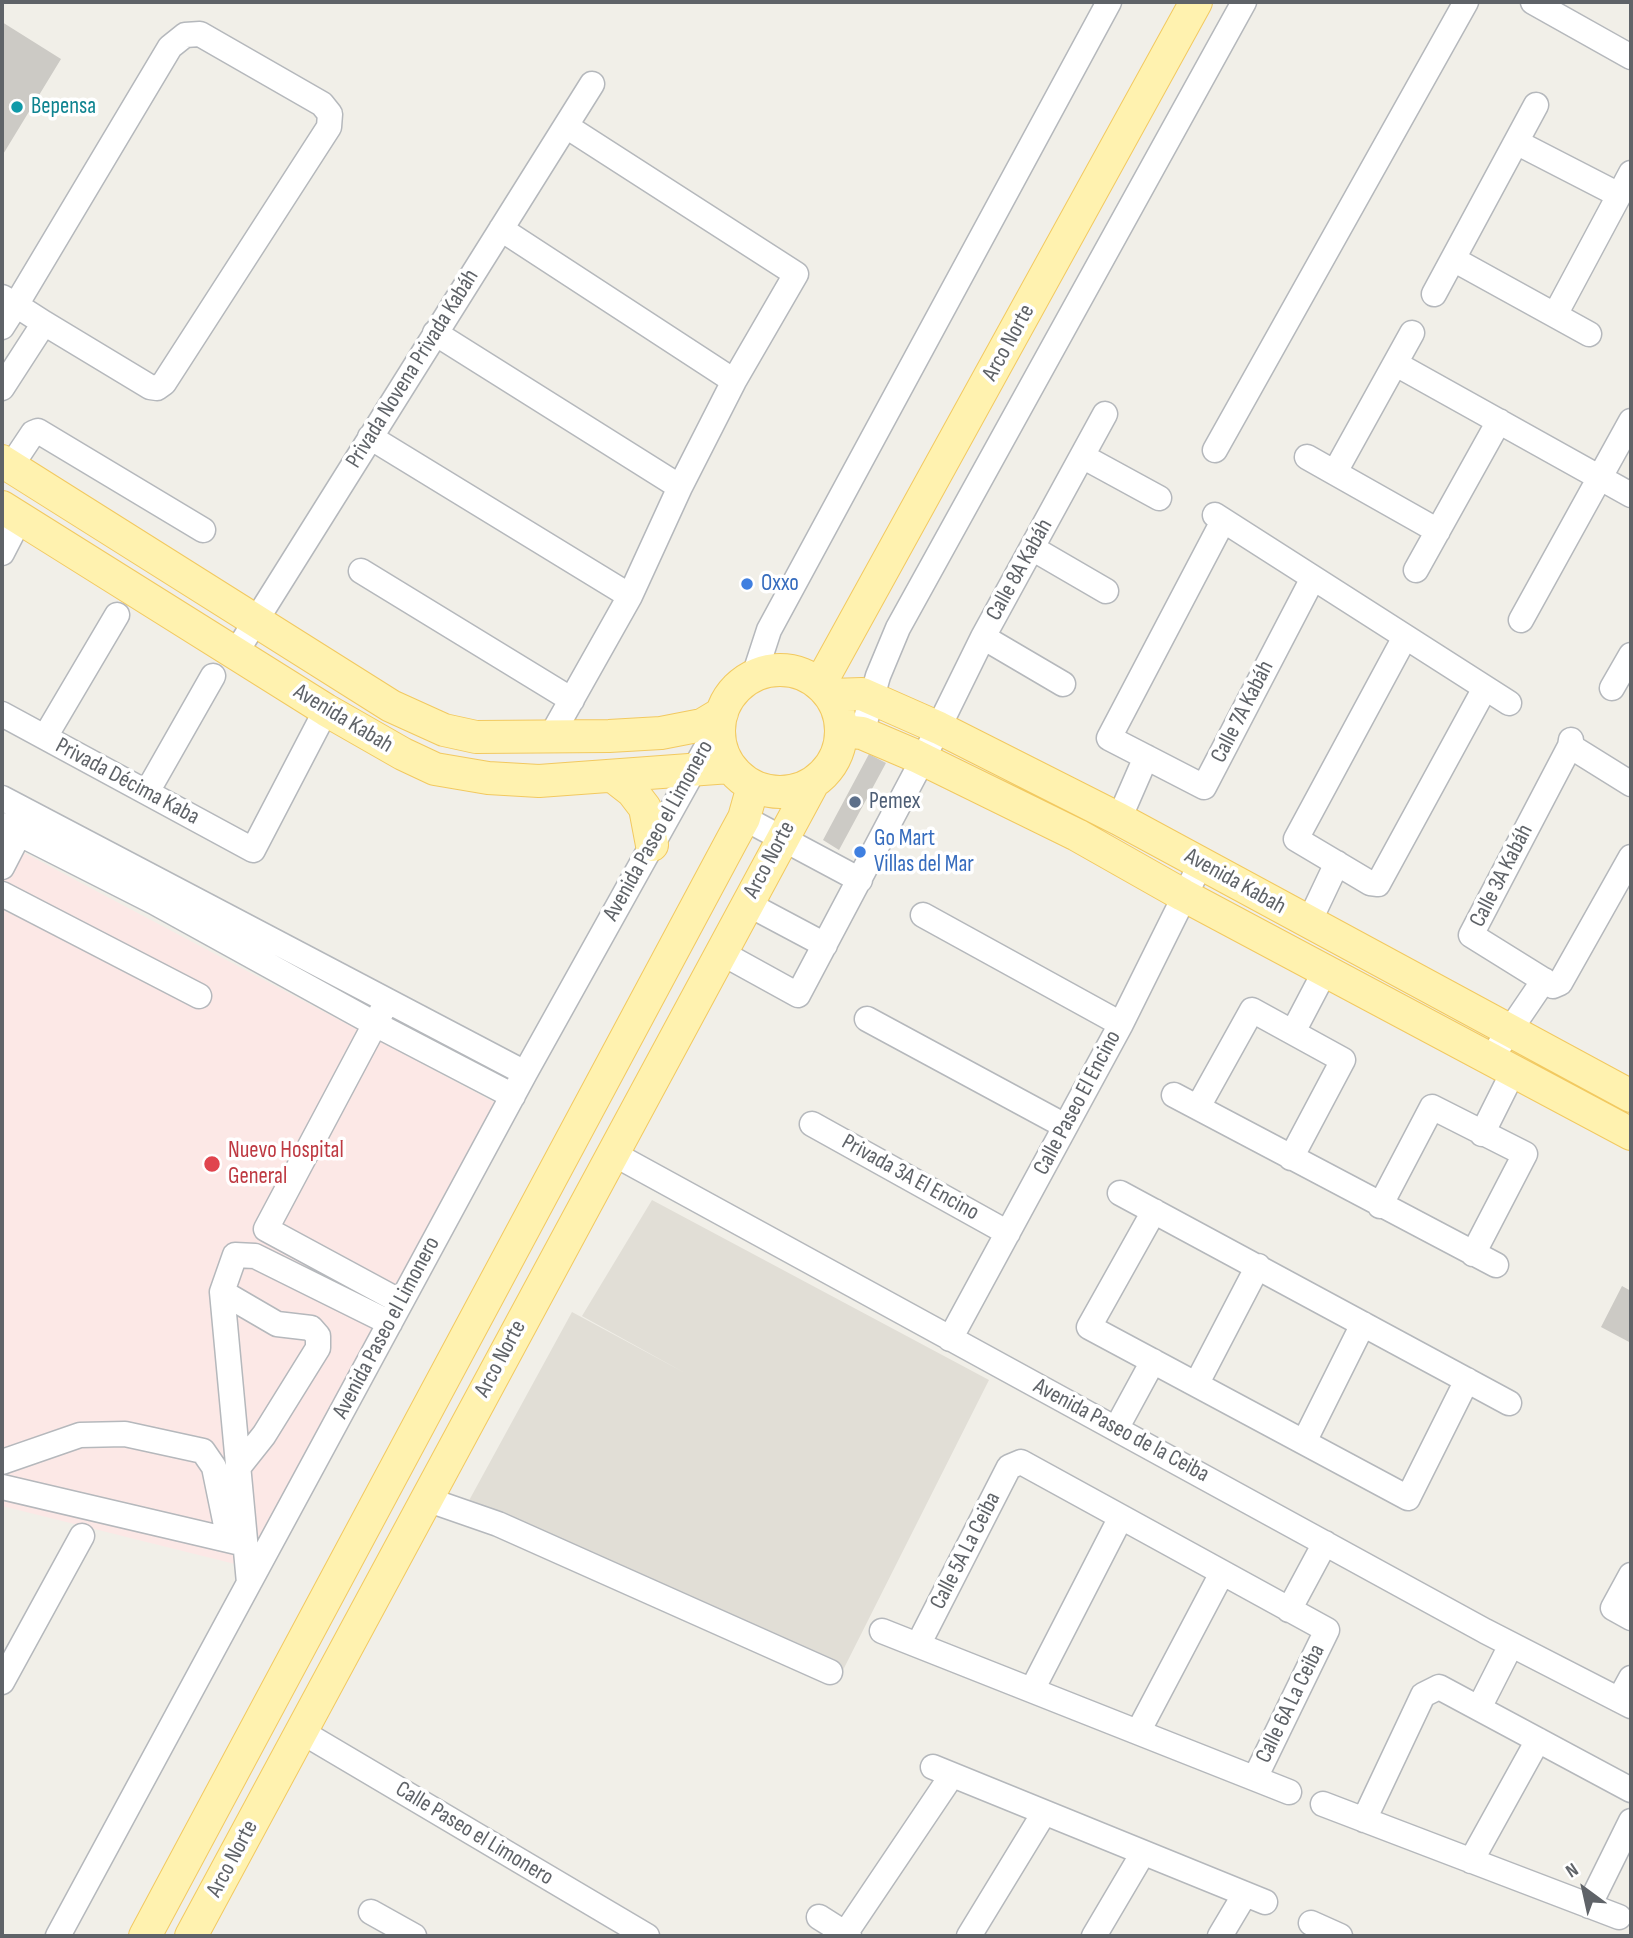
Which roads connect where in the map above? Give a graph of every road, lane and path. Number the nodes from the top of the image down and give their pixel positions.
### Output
1 (1109, 2) edge
2 (1196, 2) edge
3 (1244, 2) edge
4 (1466, 2) edge
5 (1533, 2) edge
6 (1631, 57) edge
7 (592, 84) dead end
8 (1536, 105) dead end
9 (566, 126) junction
10 (1516, 142) junction
11 (1631, 173) edge
12 (1619, 195) junction
13 (501, 229) junction
14 (1453, 259) junction
15 (1434, 294) dead end
16 (9, 301) edge
17 (1555, 315) junction
18 (44, 323) junction
19 (2, 327) edge
20 (435, 333) junction
21 (1412, 333) dead end
22 (1589, 334) dead end
23 (1396, 364) junction
24 (734, 381) junction
25 (2, 388) edge
26 (1105, 414) dead end
27 (1499, 421) junction
28 (1631, 421) edge
29 (370, 438) junction
30 (1215, 450) dead end
31 (1082, 456) junction
32 (1307, 457) dead end
33 (6, 464) edge
34 (1335, 472) junction
35 (1600, 478) junction
36 (680, 487) junction
37 (1631, 495) edge
38 (1159, 498) dead end
39 (11, 513) edge
40 (203, 530) dead end
41 (1437, 531) junction
42 (1032, 548) junction
43 (2, 553) edge
44 (1416, 570) dead end
45 (361, 571) dead end
46 (1313, 578) junction
47 (1106, 591) dead end
48 (630, 596) junction
49 (117, 615) dead end
50 (255, 619) junction
51 (1521, 620) dead end
52 (983, 637) junction
53 (1405, 637) junction
54 (235, 654) junction
55 (1631, 655) edge
56 (213, 676) dead end
57 (754, 676) junction
58 (1063, 684) dead end
59 (1485, 688) junction
60 (1612, 688) dead end
61 (825, 690) junction
62 (873, 698) junction
63 (572, 700) junction
64 (1509, 703) dead end
65 (326, 710) junction
66 (2, 713) edge
67 (721, 718) junction
68 (939, 728) junction
69 (852, 732) junction
70 (45, 737) junction
71 (550, 738) junction
72 (1146, 757) junction
73 (923, 760) junction
74 (693, 770) junction
75 (742, 776) junction
76 (614, 777) junction
77 (813, 783) junction
78 (1631, 784) edge
79 (147, 792) junction
80 (2, 798) edge
81 (744, 818) junction
82 (1119, 819) junction
83 (11, 829) edge
84 (782, 838) junction
85 (652, 845) junction
86 (1631, 857) edge
87 (1201, 863) junction
88 (1337, 863) junction
89 (2, 867) edge
90 (860, 880) junction
91 (160, 893) junction
92 (2, 894) edge
93 (1183, 895) junction
94 (746, 903) junction
95 (923, 915) dead end
96 (1309, 922) junction
97 (825, 945) junction
98 (720, 952) junction
99 (1325, 971) junction
100 (1544, 980) junction
101 (199, 996) dead end
102 (387, 1001) junction
103 (867, 1019) dead end
104 (375, 1024) junction
105 (1121, 1024) junction
106 (1508, 1030) junction
107 (1293, 1032) junction
108 (1502, 1065) junction
109 (525, 1073) junction
110 (1174, 1094) dead end
111 (513, 1096) junction
112 (1631, 1096) edge
113 (1198, 1107) junction
114 (812, 1124) dead end
115 (1065, 1126) junction
116 (1482, 1134) junction
117 (1631, 1134) edge
118 (612, 1153) junction
119 (1291, 1158) junction
120 (1120, 1193) dead end
121 (1380, 1206) junction
122 (1154, 1211) junction
123 (1007, 1233) junction
124 (1473, 1254) junction
125 (1496, 1265) dead end
126 (1258, 1266) junction
127 (222, 1292) junction
128 (395, 1312) junction
129 (1363, 1324) junction
130 (950, 1339) junction
131 (1153, 1361) junction
132 (1467, 1380) junction
133 (1197, 1383) junction
134 (1509, 1402) dead end
135 (1116, 1429) junction
136 (1304, 1442) junction
137 (2, 1462) edge
138 (1021, 1462) joint
139 (237, 1469) junction
140 (2, 1488) edge
141 (426, 1499) junction
142 (1121, 1517) junction
143 (82, 1536) dead end
144 (237, 1542) junction
145 (1325, 1543) junction
146 (1222, 1573) junction
147 (1631, 1576) edge
148 (249, 1583) junction
149 (1289, 1610) junction
150 (1631, 1618) edge
151 (882, 1631) dead end
152 (918, 1645) junction
153 (1511, 1645) junction
154 (830, 1672) dead end
155 (1631, 1678) edge
156 (2, 1682) edge
157 (1031, 1690) junction
158 (1625, 1703) edge
159 (1479, 1708) junction
160 (302, 1732) junction
161 (1138, 1732) junction
162 (1538, 1740) junction
163 (1255, 1778) junction
164 (1631, 1790) edge
165 (1289, 1792) dead end
166 (1323, 1804) dead end
167 (1044, 1813) junction
168 (1364, 1820) junction
169 (1631, 1821) edge
170 (1143, 1853) junction
171 (1471, 1861) junction
172 (1589, 1906) junction
173 (818, 1917) dead end
174 (1619, 1917) dead end
175 (380, 1924) edge
176 (847, 1935) edge
177 (58, 1936) edge
178 (145, 1936) edge
179 (191, 1936) edge
180 (414, 1936) edge
181 (647, 1936) edge
182 (969, 1936) edge
183 (1094, 1936) edge
184 (1220, 1936) edge

1 - 57 street
2 - 61 main road, Arco Norte
3 - 62 street
4 - 30 street
5 - 6 street
7 - 9 street, Privada Novena Privada Kabáh
8 - 10 street
9 - 13 street, Privada Novena Privada Kabáh
9 - 24 street
10 - 12 street
10 - 14 street
11 - 12 street
12 - 17 street
13 - 20 street, Privada Novena Privada Kabáh
13 - 24 street
14 - 15 street
14 - 17 street
16 - 18 street
16 - 18 street
16 - 19 street
17 - 22 street
18 - 25 street
20 - 29 street, Privada Novena Privada Kabáh
20 - 36 street
21 - 23 street
23 - 27 street
23 - 34 street
24 - 36 street
26 - 31 street, Calle 8A Kabáh
27 - 35 street
27 - 41 street
28 - 35 street
29 - 48 street
29 - 50 street, Privada Novena Privada Kabáh
31 - 38 street
31 - 42 street, Calle 8A Kabáh
32 - 34 street
33 - 40 street
33 - 50 main road, Avenida Kabah
34 - 41 street
35 - 37 street
35 - 51 street
36 - 48 street
39 - 43 street
39 - 54 main road, Avenida Kabah
41 - 44 street
42 - 47 street
42 - 52 street, Calle 8A Kabáh
45 - 63 street
46 - 53 street, Calle 7A Kabáh
46 - 72 street, Calle 7A Kabáh
46 - 72 street, Calle 7A Kabáh
48 - 63 street
49 - 70 street
50 - 54 street, Privada Novena Privada Kabáh
50 - 71 main road, Avenida Kabah
52 - 58 street
52 - 68 street, Calle 8A Kabáh
53 - 59 street, Calle 7A Kabáh
53 - 88 street
54 - 65 main road, Avenida Kabah
55 - 60 street
56 - 79 street
57 - 61 main road
57 - 67 main road
59 - 64 street, Calle 7A Kabáh
59 - 88 street
61 - 62 main road, Avenida Kabah
61 - 69 main road
62 - 68 main road, Avenida Kabah
62 - 69 street
63 - 71 street
65 - 76 main road, Avenida Kabah
65 - 79 street, Privada Décima Kaba
66 - 70 street, Privada Décima Kaba
67 - 71 main road, Avenida Kabah
67 - 74 street, Avenida Paseo el Limonero
67 - 75 main road
68 - 73 street, Calle 8A Kabáh
68 - 82 main road, Avenida Kabah
69 - 73 main road, Avenida Kabah
69 - 77 main road
70 - 79 street, Privada Décima Kaba
72 - 82 street
73 - 90 street, Calle 8A Kabáh
73 - 93 main road, Avenida Kabah
74 - 75 main road, Avenida Kabah
74 - 76 main road, Avenida Kabah
74 - 85 street, Avenida Paseo el Limonero
75 - 77 main road
75 - 81 main road, Arco Norte
76 - 85 main road
77 - 84 main road, Arco Norte
78 - 100 street, Calle 3A Kabáh
80 - 91 street
81 - 84 street
81 - 178 main road, Arco Norte
82 - 87 main road, Avenida Kabah
83 - 89 street
83 - 91 street
84 - 90 street
84 - 94 main road, Arco Norte
85 - 109 street, Avenida Paseo el Limonero
86 - 100 street
87 - 93 street, Calle Paseo El Encino
87 - 96 main road, Avenida Kabah
88 - 96 street
90 - 97 street, Calle 8A Kabáh
91 - 102 street
91 - 104 street
92 - 101 street
93 - 99 main road, Avenida Kabah
93 - 105 street, Calle Paseo El Encino
94 - 97 street
94 - 98 main road, Arco Norte
95 - 105 street
96 - 106 main road, Avenida Kabah
97 - 98 street, Calle 8A Kabáh
98 - 118 main road, Arco Norte
99 - 107 street
99 - 108 main road, Avenida Kabah
100 - 106 street
102 - 104 street
102 - 109 street
103 - 115 street
104 - 111 street
104 - 128 street
105 - 115 street, Calle Paseo El Encino
106 - 108 street
106 - 112 main road, Avenida Kabah
107 - 113 street
107 - 119 street
108 - 116 street
108 - 117 main road, Avenida Kabah
109 - 111 street, Avenida Paseo el Limonero
110 - 113 street
111 - 128 street, Avenida Paseo el Limonero
113 - 119 street
114 - 123 street, Privada 3A El Encino
115 - 123 street, Calle Paseo El Encino
116 - 121 street
116 - 124 street
118 - 130 street, Avenida Paseo de la Ceiba
118 - 141 main road, Arco Norte
119 - 121 street
120 - 122 street
121 - 124 street
122 - 126 street
122 - 131 street
123 - 130 street, Calle Paseo El Encino
124 - 125 street
126 - 129 street
126 - 133 street
127 - 128 street
127 - 139 street
127 - 139 street
128 - 148 street, Avenida Paseo el Limonero
129 - 132 street
129 - 136 street
130 - 135 street, Avenida Paseo de la Ceiba
131 - 133 street
131 - 135 street
132 - 134 street
132 - 136 street
133 - 136 street
135 - 145 street, Avenida Paseo de la Ceiba
137 - 144 street
138 - 142 street, Calle 6A La Ceiba
138 - 152 street, Calle 5A La Ceiba
139 - 144 street
140 - 144 street
141 - 154 street
141 - 160 main road, Arco Norte
142 - 146 street, Calle 6A La Ceiba
142 - 157 street
143 - 156 street
144 - 148 street
145 - 149 street
145 - 153 street, Avenida Paseo de la Ceiba
146 - 149 street, Calle 6A La Ceiba
146 - 161 street
147 - 150 street
148 - 177 street, Avenida Paseo el Limonero
149 - 163 street, Calle 6A La Ceiba
151 - 152 street, Calle 6A La Ceiba
152 - 157 street, Calle 6A La Ceiba
153 - 158 street, Avenida Paseo de la Ceiba
153 - 159 street
155 - 158 street
157 - 161 street, Calle 6A La Ceiba
159 - 162 street
159 - 168 street
160 - 179 main road, Arco Norte
160 - 181 street, Calle Paseo el Limonero
161 - 163 street, Calle 6A La Ceiba
162 - 164 street
162 - 171 street
163 - 165 street, Calle 6A La Ceiba
166 - 168 street
167 - 170 street
167 - 176 street
167 - 182 street
168 - 171 street
169 - 172 street
170 - 183 street
170 - 184 street
171 - 172 street
172 - 174 street
173 - 176 street
175 - 180 street

